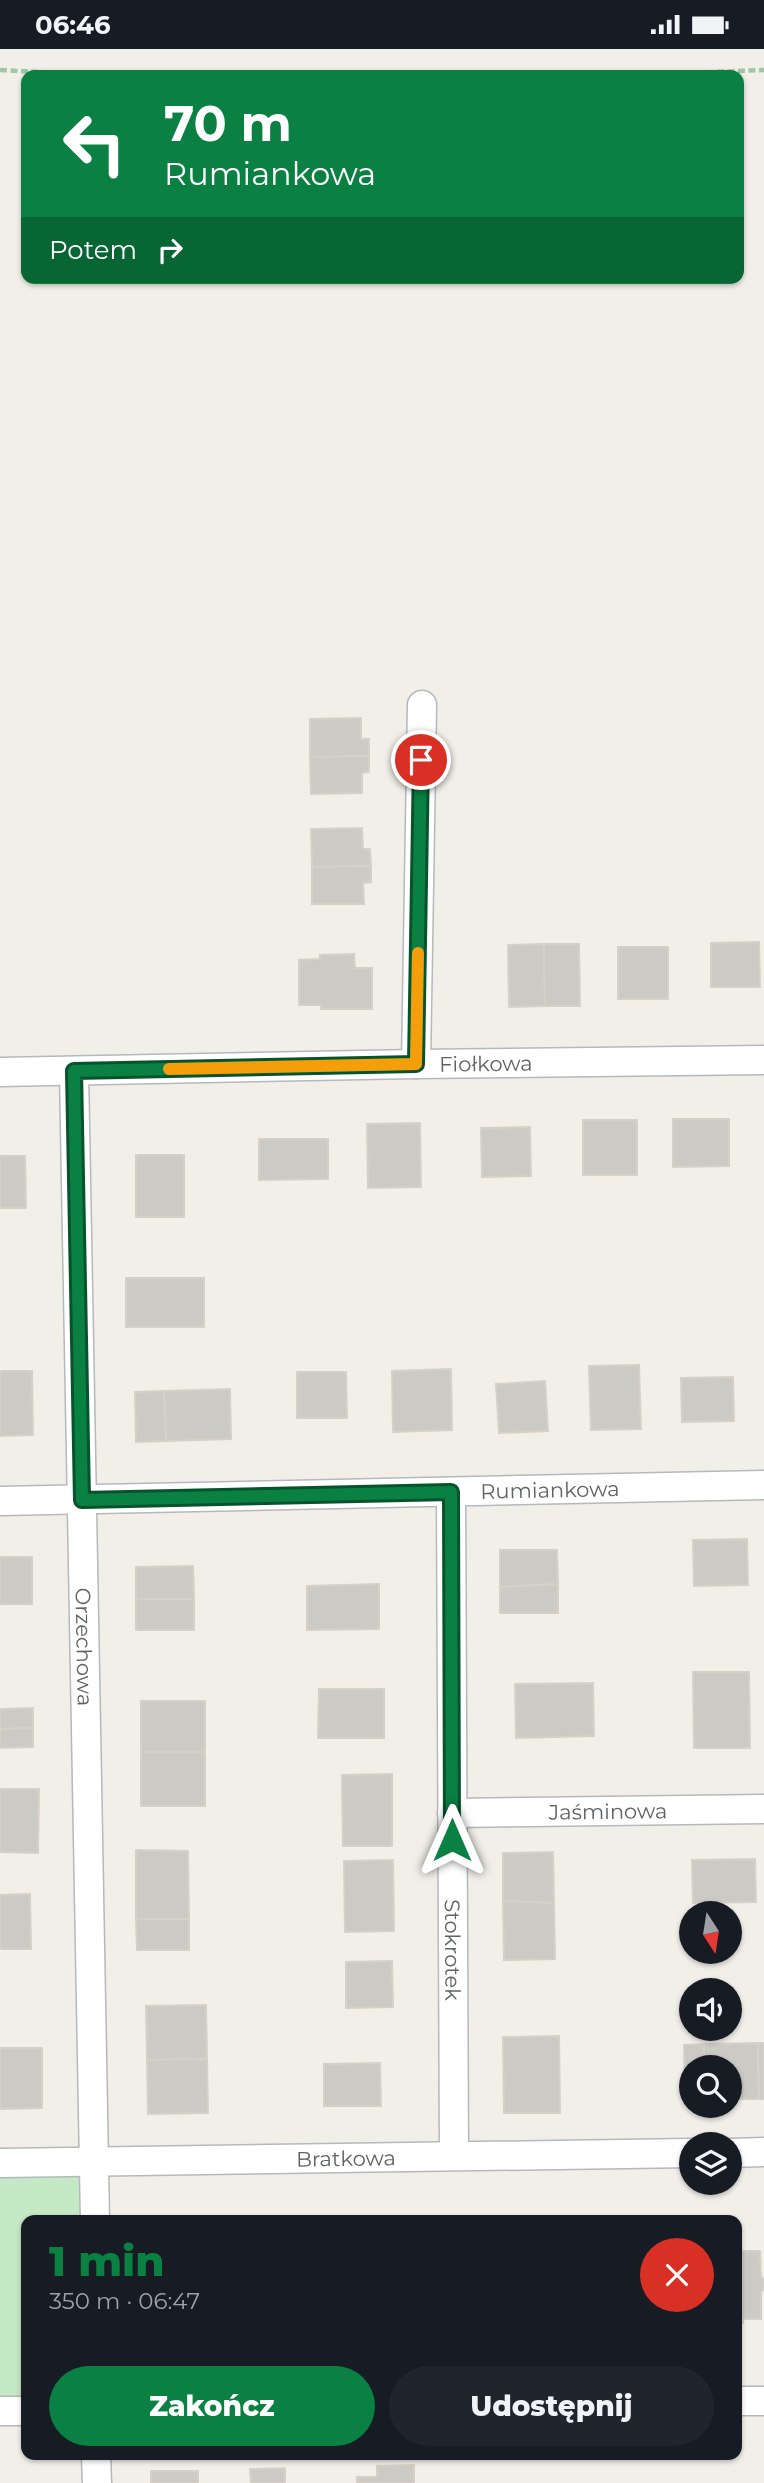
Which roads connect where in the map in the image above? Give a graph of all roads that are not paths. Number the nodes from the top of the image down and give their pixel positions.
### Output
1 (422, 705) dead end
2 (764, 1060) edge
3 (416, 1064) junction
4 (74, 1071) junction
5 (0, 1072) edge
6 (764, 1485) edge
7 (451, 1492) junction
8 (82, 1500) junction
9 (0, 1501) edge
10 (764, 1809) edge
11 (452, 1813) junction
12 (764, 2152) edge
13 (679, 2153) edge
14 (742, 2153) edge
15 (454, 2155) junction
16 (95, 2161) junction
17 (0, 2163) edge
18 (95, 2215) edge
19 (742, 2401) edge
20 (764, 2401) edge
21 (0, 2411) edge
22 (21, 2411) edge
23 (96, 2460) edge
24 (97, 2483) edge

1 - 3 street
2 - 3 street, Fiołkowa
3 - 4 street, Fiołkowa
4 - 5 street, Fiołkowa
4 - 8 street, Orzechowa
6 - 7 street, Rumiankowa
7 - 8 street, Rumiankowa
7 - 11 street, Stokrotek
8 - 9 street, Rumiankowa
8 - 16 street, Orzechowa
10 - 11 street, Jaśminowa
11 - 15 street, Stokrotek
12 - 14 street
13 - 15 street, Bratkowa
15 - 16 street, Bratkowa
16 - 17 street, Bratkowa
16 - 18 street, Orzechowa
19 - 20 street
21 - 22 street
23 - 24 street

